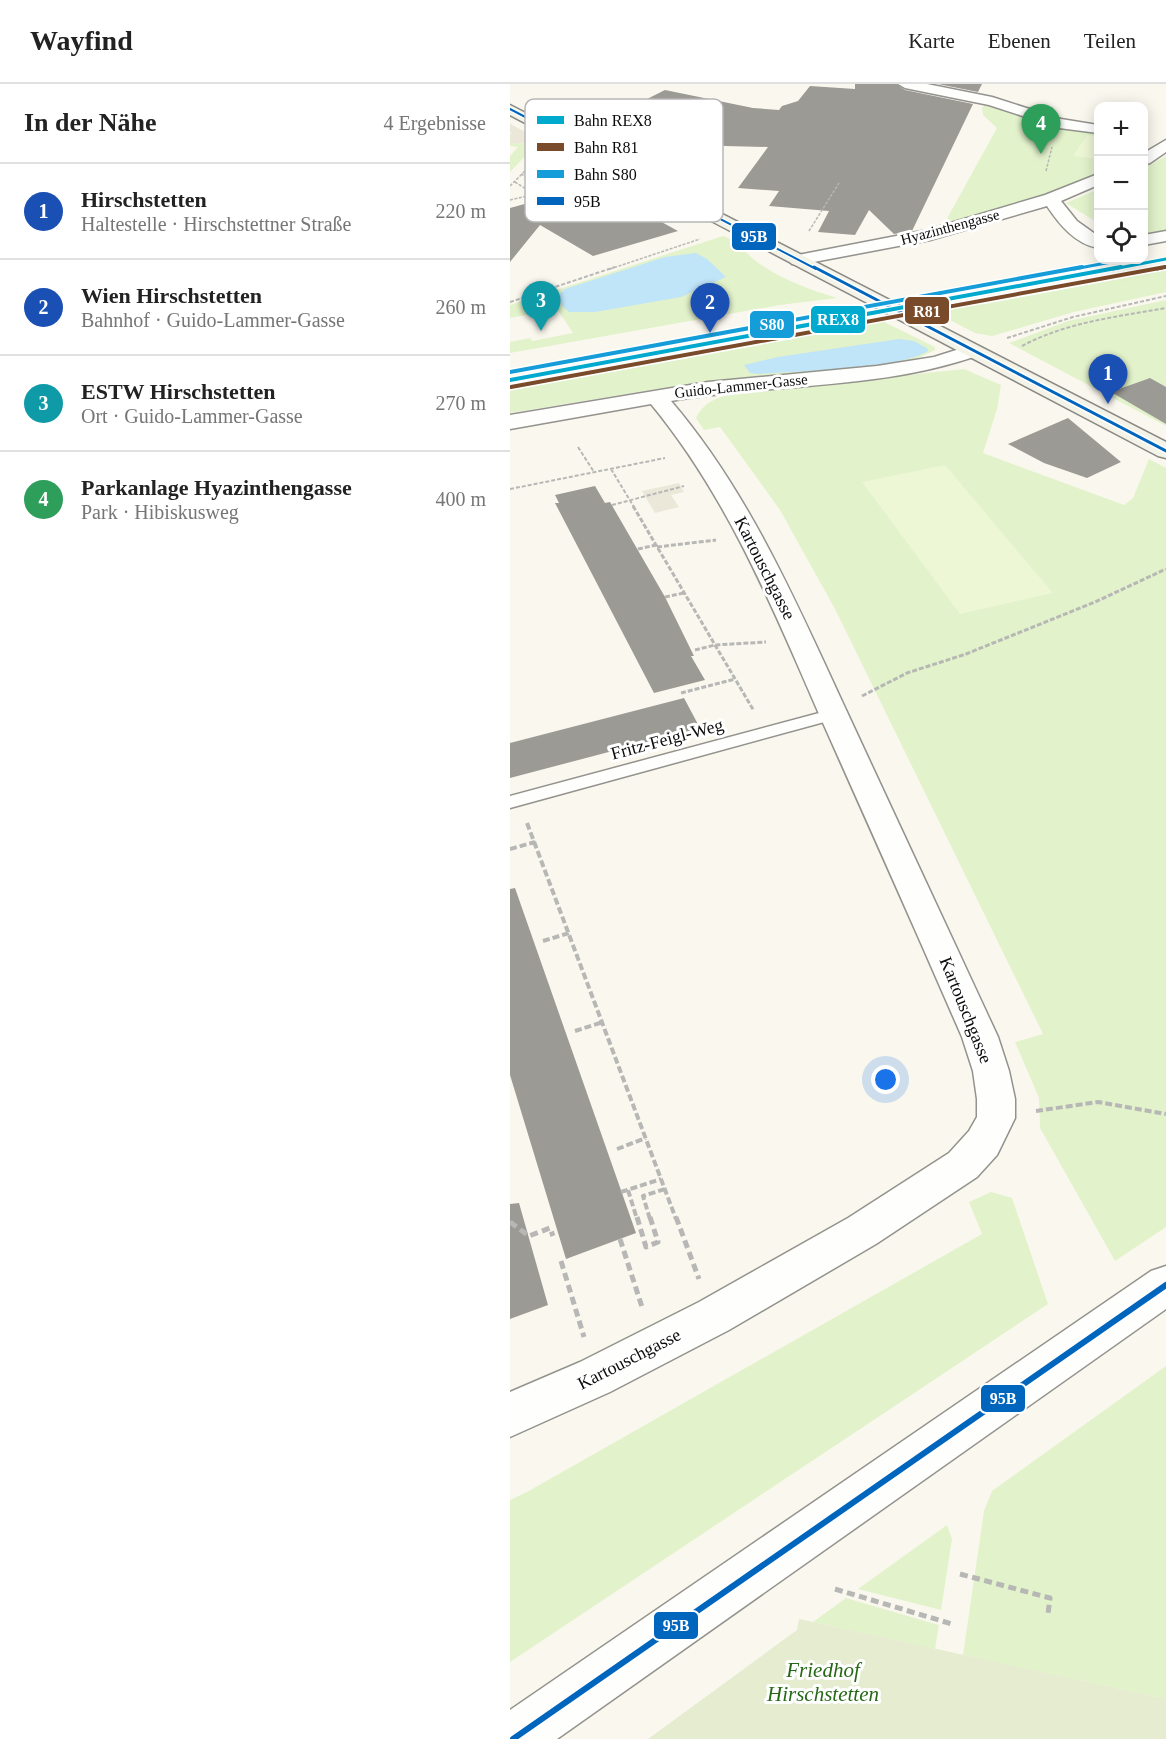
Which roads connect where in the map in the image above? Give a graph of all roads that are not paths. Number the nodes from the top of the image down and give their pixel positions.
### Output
1 (904, 84) edge
2 (1010, 89) dead end
3 (992, 101) junction
4 (510, 109) edge
5 (525, 117) edge
6 (1094, 128) edge
7 (1166, 145) edge
8 (1148, 157) edge
9 (1094, 181) edge
10 (1051, 198) junction
11 (723, 220) edge
12 (1166, 236) edge
13 (1148, 239) edge
14 (1094, 241) edge
15 (798, 261) junction
16 (972, 351) junction
17 (657, 396) junction
18 (510, 422) edge
19 (1166, 451) edge
20 (834, 714) junction
21 (514, 801) edge
22 (1166, 1285) edge
23 (510, 1415) edge
24 (513, 1739) edge

1 - 3 street
2 - 3 street
3 - 6 street
4 - 5 main road
7 - 8 street
9 - 10 street, Hyazinthengasse
10 - 14 street
10 - 15 street, Hyazinthengasse
11 - 15 main road
12 - 13 street
15 - 16 main road
16 - 17 street, Guido-Lammer-Gasse
16 - 19 main road
17 - 18 street, Guido-Lammer-Gasse
17 - 20 street, Kartouschgasse
20 - 21 lane, Fritz-Feigl-Weg
20 - 23 street, Kartouschgasse
22 - 24 street

